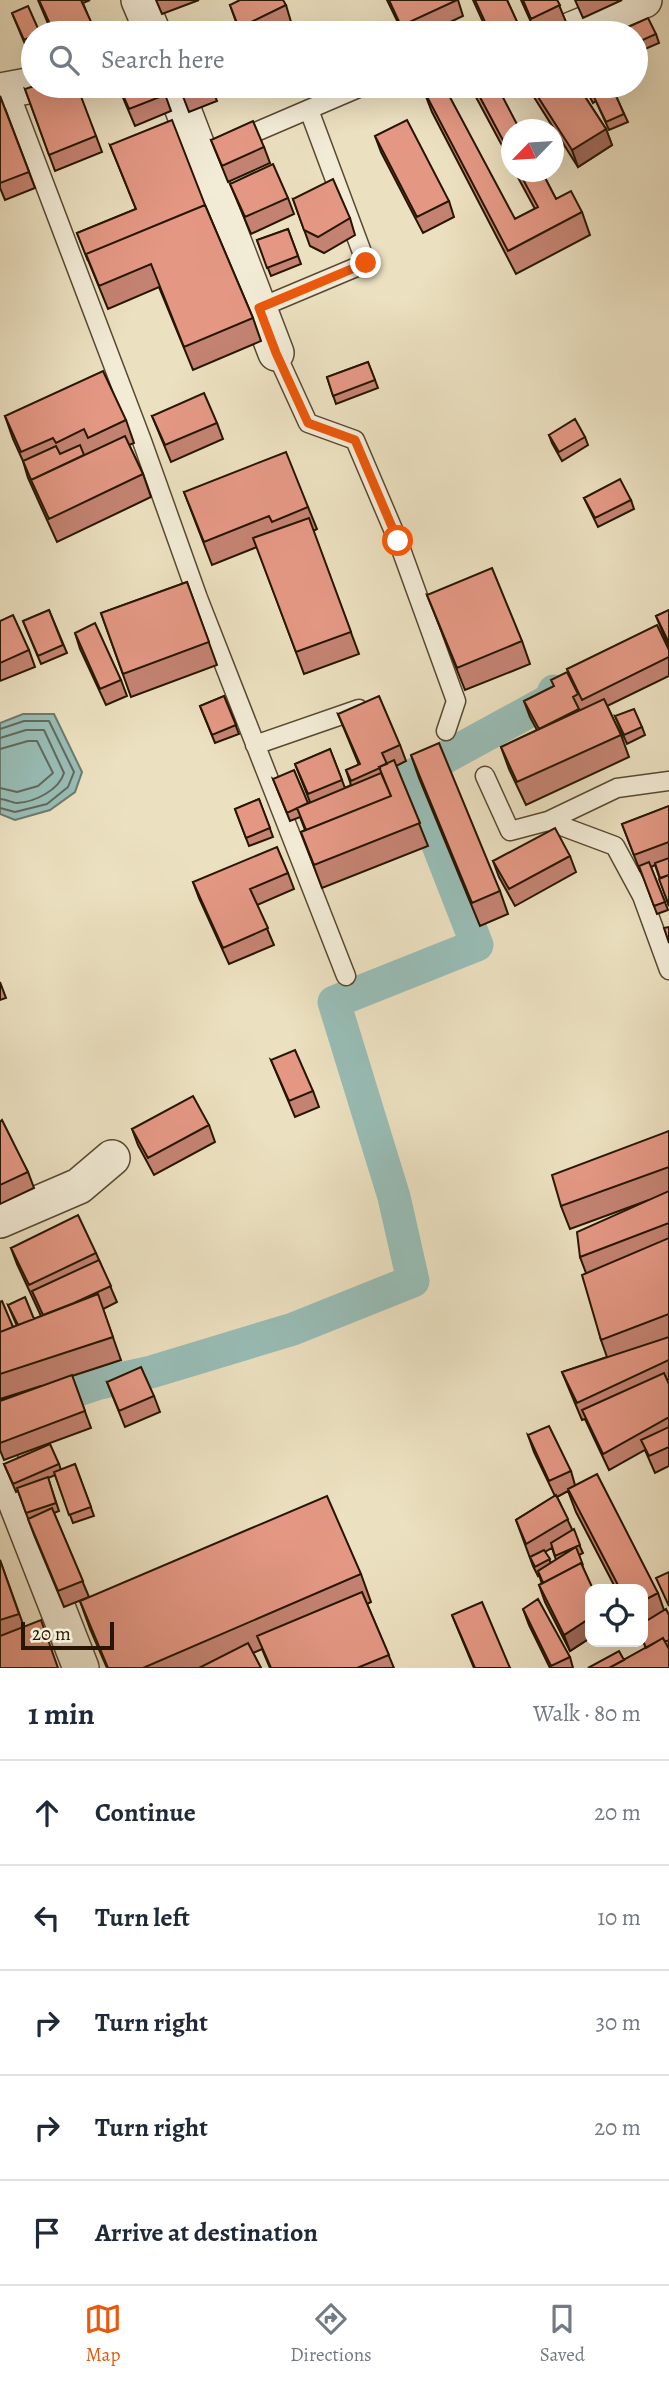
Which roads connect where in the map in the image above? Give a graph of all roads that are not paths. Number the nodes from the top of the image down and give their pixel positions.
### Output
1 (139, 0) edge
2 (644, 0) edge
3 (148, 21) edge
4 (593, 21) edge
5 (14, 88) edge
6 (181, 98) edge
7 (336, 98) edge
8 (310, 110) junction
9 (212, 150) junction
10 (259, 308) junction
11 (276, 353) joint
12 (373, 704) edge
13 (446, 730) dead end
14 (255, 745) junction
15 (485, 776) dead end
16 (669, 781) edge
17 (548, 821) junction
18 (669, 970) edge
19 (346, 976) dead end
20 (112, 1158) dead end
21 (0, 1220) edge
22 (0, 1461) edge
23 (81, 1668) edge

1 - 3 street
2 - 4 street
5 - 14 lane
6 - 9 street
7 - 8 lane
8 - 9 lane
8 - 10 lane
9 - 10 street
10 - 11 street
11 - 13 lane
12 - 14 lane
14 - 19 lane
15 - 17 lane
16 - 17 lane
17 - 18 lane
20 - 21 street
22 - 23 street

